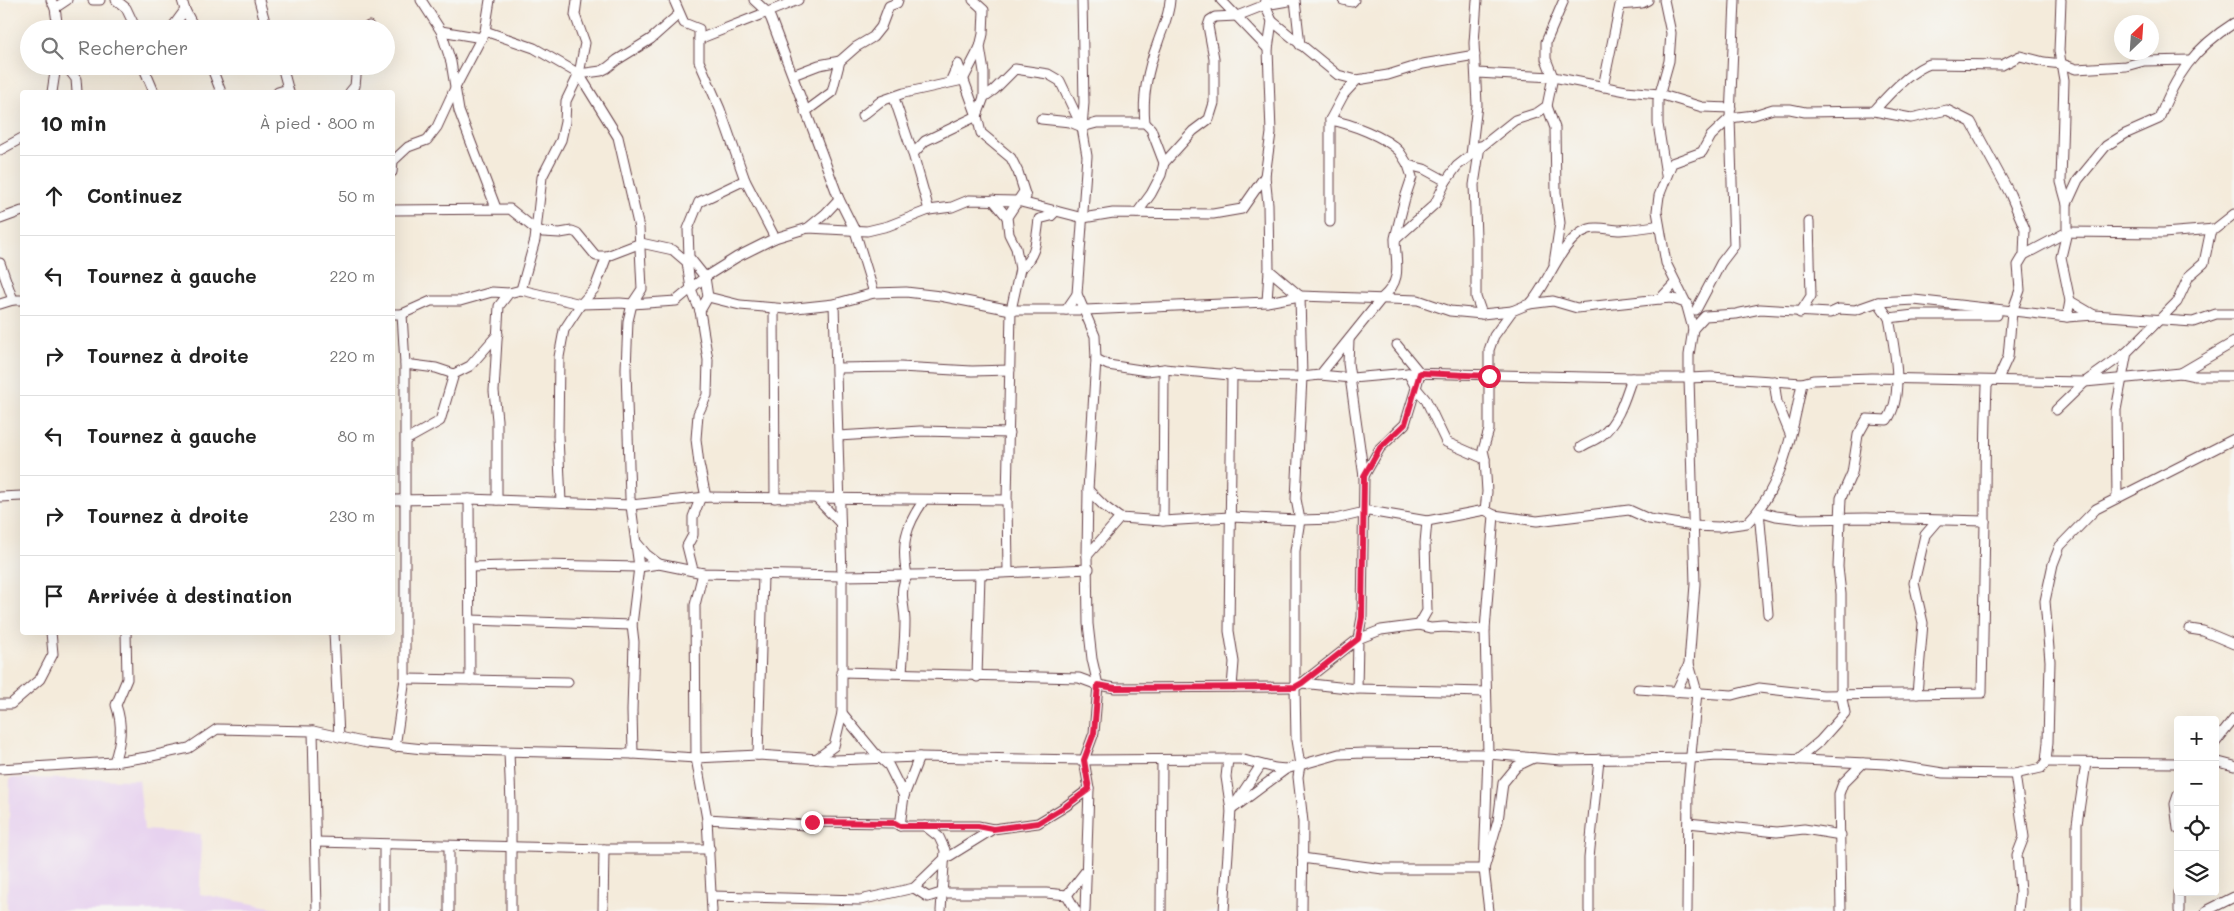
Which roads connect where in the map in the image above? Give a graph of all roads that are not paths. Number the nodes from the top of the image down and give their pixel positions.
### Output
1 (66, 0) edge
2 (92, 0) edge
3 (100, 0) edge
4 (116, 0) edge
5 (182, 0) edge
6 (259, 0) edge
7 (421, 0) edge
8 (577, 0) edge
9 (674, 0) edge
10 (754, 0) edge
11 (798, 0) edge
12 (973, 0) edge
13 (1082, 0) edge
14 (1170, 0) edge
15 (1221, 0) edge
16 (1294, 0) edge
17 (1343, 0) edge
18 (1354, 0) edge
19 (1478, 0) edge
20 (1648, 0) edge
21 (1664, 0) edge
22 (1735, 0) edge
23 (2061, 0) edge
24 (488, 1) edge
25 (900, 1) edge
26 (1563, 2) dead end
27 (1266, 3) edge
28 (53, 4) edge
29 (185, 10) junction
30 (768, 13) junction
31 (679, 14) junction
32 (1237, 16) junction
33 (56, 20) edge
34 (132, 20) edge
35 (178, 20) edge
36 (190, 20) edge
37 (265, 20) edge
38 (1272, 21) junction
39 (2234, 23) edge
40 (441, 31) junction
41 (484, 34) junction
42 (698, 39) junction
43 (1300, 45) junction
44 (980, 47) junction
45 (1268, 49) junction
46 (1475, 55) junction
47 (2190, 60) junction
48 (840, 61) junction
49 (2062, 64) junction
50 (1477, 73) junction
51 (579, 74) junction
52 (793, 74) junction
53 (55, 75) edge
54 (72, 75) edge
55 (147, 75) edge
56 (213, 75) edge
57 (285, 75) edge
58 (356, 75) edge
59 (1553, 77) junction
60 (963, 80) junction
61 (1358, 80) junction
62 (950, 82) junction
63 (456, 86) junction
64 (1603, 87) junction
65 (52, 90) edge
66 (77, 90) edge
67 (153, 90) edge
68 (219, 90) edge
69 (289, 90) edge
70 (352, 90) edge
71 (1659, 94) junction
72 (984, 97) junction
73 (894, 98) junction
74 (1547, 106) junction
75 (1731, 108) junction
76 (1874, 111) junction
77 (805, 112) junction
78 (862, 116) dead end
79 (977, 116) junction
80 (1730, 118) junction
81 (1041, 119) dead end
82 (1330, 120) junction
83 (1144, 123) junction
84 (1082, 127) junction
85 (20, 139) edge
86 (1480, 146) junction
87 (408, 147) junction
88 (0, 150) edge
89 (395, 151) edge
90 (913, 154) junction
91 (1471, 155) junction
92 (395, 159) edge
93 (1164, 163) junction
94 (1408, 164) junction
95 (1666, 175) junction
96 (1265, 176) junction
97 (745, 180) junction
98 (1446, 181) junction
99 (1023, 193) junction
100 (839, 198) junction
101 (993, 200) junction
102 (1018, 201) junction
103 (2067, 204) junction
104 (1031, 206) junction
105 (496, 208) junction
106 (395, 210) edge
107 (929, 210) junction
108 (1056, 211) junction
109 (20, 212) edge
110 (1137, 213) junction
111 (2234, 214) edge
112 (1006, 217) junction
113 (0, 218) edge
114 (1083, 218) junction
115 (1330, 222) dead end
116 (1809, 222) dead end
117 (1659, 224) junction
118 (808, 228) junction
119 (535, 229) junction
120 (2211, 229) junction
121 (855, 231) junction
122 (2067, 232) junction
123 (775, 238) junction
124 (1395, 240) junction
125 (641, 243) junction
126 (2024, 254) junction
127 (606, 256) junction
128 (0, 263) edge
129 (1554, 263) junction
130 (1020, 269) junction
131 (1269, 270) junction
132 (705, 277) junction
133 (1675, 282) junction
134 (691, 289) junction
135 (521, 290) junction
136 (509, 293) junction
137 (874, 293) junction
138 (1077, 294) junction
139 (1300, 296) junction
140 (708, 297) junction
141 (1382, 298) junction
142 (1660, 299) junction
143 (18, 300) edge
144 (2070, 301) junction
145 (1267, 302) junction
146 (1878, 302) junction
147 (1686, 303) junction
148 (0, 304) edge
149 (581, 304) junction
150 (632, 304) junction
151 (834, 304) junction
152 (1529, 304) junction
153 (774, 308) junction
154 (1011, 310) junction
155 (1066, 310) junction
156 (1085, 310) junction
157 (1696, 310) junction
158 (700, 311) junction
159 (1512, 311) junction
160 (2012, 312) junction
161 (1800, 313) junction
162 (395, 314) edge
163 (402, 314) junction
164 (1482, 314) junction
165 (2234, 314) edge
166 (2094, 315) junction
167 (1705, 316) junction
168 (2066, 317) junction
169 (1889, 318) junction
170 (2158, 321) junction
171 (1693, 329) junction
172 (498, 334) junction
173 (1349, 340) junction
174 (2234, 342) edge
175 (1397, 345) dead end
176 (2127, 352) junction
177 (1096, 359) junction
178 (406, 364) junction
179 (837, 368) junction
180 (1164, 369) junction
181 (1010, 370) junction
182 (1408, 373) junction
183 (1420, 373) junction
184 (2181, 373) junction
185 (454, 374) junction
186 (1232, 374) junction
187 (1320, 375) junction
188 (1489, 376) junction
189 (2234, 376) edge
190 (1302, 377) junction
191 (1352, 378) junction
192 (1632, 378) junction
193 (1689, 378) junction
194 (1896, 379) junction
195 (2123, 379) junction
196 (1994, 380) junction
197 (1774, 381) junction
198 (2085, 382) junction
199 (1802, 383) junction
200 (1416, 388) junction
201 (2056, 410) dead end
202 (1009, 433) junction
203 (1790, 434) junction
204 (838, 436) junction
205 (2234, 439) edge
206 (406, 440) junction
207 (1581, 447) dead end
208 (1485, 459) junction
209 (1364, 476) junction
210 (1088, 490) junction
211 (0, 496) edge
212 (20, 496) edge
213 (703, 498) junction
214 (775, 498) junction
215 (2116, 498) junction
216 (469, 499) junction
217 (817, 499) junction
218 (838, 499) junction
219 (395, 500) edge
220 (406, 500) junction
221 (497, 500) junction
222 (924, 500) junction
223 (1006, 500) junction
224 (561, 502) junction
225 (631, 505) junction
226 (1759, 511) junction
227 (1364, 512) junction
228 (1490, 512) junction
229 (1230, 517) junction
230 (1120, 518) junction
231 (1841, 518) junction
232 (1300, 520) junction
233 (1937, 520) junction
234 (1163, 521) junction
235 (1427, 521) junction
236 (1985, 521) junction
237 (839, 522) junction
238 (1693, 526) junction
239 (636, 541) junction
240 (1087, 556) junction
241 (659, 564) junction
242 (470, 567) junction
243 (639, 567) junction
244 (693, 570) junction
245 (1088, 570) junction
246 (1008, 572) junction
247 (703, 573) junction
248 (980, 574) junction
249 (763, 575) junction
250 (842, 576) junction
251 (907, 576) junction
252 (1768, 614) dead end
253 (471, 620) junction
254 (1419, 625) junction
255 (632, 626) junction
256 (2190, 629) dead end
257 (1485, 630) junction
258 (51, 635) edge
259 (126, 635) edge
260 (334, 635) edge
261 (1358, 639) junction
262 (2234, 644) edge
263 (1689, 664) junction
264 (841, 672) junction
265 (902, 673) junction
266 (978, 677) junction
267 (405, 680) junction
268 (470, 680) junction
269 (568, 682) dead end
270 (1098, 685) junction
271 (1298, 685) junction
272 (1232, 687) junction
273 (1357, 689) junction
274 (1638, 689) dead end
275 (1486, 692) junction
276 (1676, 692) junction
277 (1697, 692) junction
278 (1841, 694) junction
279 (1917, 694) junction
280 (0, 704) edge
281 (842, 713) junction
282 (2234, 719) edge
283 (313, 731) junction
284 (339, 737) junction
285 (2219, 737) edge
286 (395, 747) junction
287 (509, 752) junction
288 (633, 754) junction
289 (1488, 754) junction
290 (758, 755) junction
291 (920, 757) junction
292 (696, 758) junction
293 (882, 758) junction
294 (1535, 758) junction
295 (1692, 758) junction
296 (816, 759) junction
297 (1228, 759) junction
298 (1599, 759) junction
299 (1084, 760) junction
300 (1162, 760) junction
301 (1797, 760) junction
302 (114, 762) junction
303 (2046, 762) junction
304 (2219, 762) edge
305 (2086, 763) junction
306 (2174, 763) edge
307 (1863, 764) junction
308 (1261, 765) junction
309 (1300, 765) junction
310 (2234, 766) edge
311 (0, 769) edge
312 (1286, 769) junction
313 (2015, 774) junction
314 (1089, 789) junction
315 (904, 796) junction
316 (1231, 810) junction
317 (707, 819) junction
318 (1688, 823) junction
319 (900, 826) junction
320 (925, 826) junction
321 (993, 829) junction
322 (1841, 835) junction
323 (316, 842) junction
324 (384, 844) junction
325 (449, 846) junction
326 (511, 847) junction
327 (604, 849) junction
328 (710, 849) junction
329 (1302, 858) junction
330 (943, 860) junction
331 (1484, 869) junction
332 (1085, 872) junction
333 (914, 888) junction
334 (941, 893) junction
335 (1067, 895) junction
336 (712, 896) junction
337 (2179, 896) edge
338 (2234, 897) edge
339 (317, 911) edge
340 (384, 911) edge
341 (449, 911) edge
342 (511, 911) edge
343 (603, 911) edge
344 (712, 911) edge
345 (941, 911) edge
346 (1076, 911) edge
347 (1085, 911) edge
348 (1161, 911) edge
349 (1224, 911) edge
350 (1302, 911) edge
351 (1489, 911) edge
352 (1589, 911) edge
353 (1686, 911) edge
354 (1842, 911) edge
355 (2018, 911) edge
356 (2077, 911) edge
357 (2179, 911) edge
358 (2206, 911) edge

1 - 28 street
2 - 3 street
4 - 34 street
5 - 29 street
6 - 37 street
7 - 40 street
8 - 51 street
9 - 31 street
10 - 30 street
11 - 30 street
12 - 44 street
13 - 84 street
14 - 83 street
15 - 32 street
16 - 27 street
16 - 43 street
17 - 18 street
19 - 46 street
20 - 64 street
21 - 71 street
22 - 75 street
23 - 49 street
24 - 41 street
25 - 48 street
26 - 59 street
27 - 32 street
27 - 38 street
28 - 33 street
29 - 35 street
29 - 36 street
30 - 42 street
30 - 52 street
31 - 42 street
31 - 51 street
32 - 45 street
32 - 93 street
38 - 43 street
38 - 45 street
39 - 47 street
40 - 41 street
40 - 63 street
41 - 51 street
41 - 63 street
42 - 97 street
43 - 61 street
44 - 60 street
44 - 72 street
45 - 96 street
46 - 50 street
46 - 61 street
47 - 49 street
47 - 103 street
48 - 52 street
48 - 77 street
49 - 76 street
49 - 103 street
50 - 59 street
50 - 91 street
51 - 119 street
51 - 125 street
52 - 77 street
53 - 65 street
54 - 66 street
55 - 67 street
56 - 68 street
57 - 69 street
58 - 70 street
59 - 64 street
59 - 74 street
60 - 62 street
60 - 62 street
60 - 79 street
61 - 82 street
62 - 73 street
63 - 87 street
63 - 105 street
64 - 71 street
71 - 75 street
71 - 95 street
72 - 79 street
72 - 84 street
73 - 78 street
73 - 90 street
74 - 86 street
74 - 129 street
75 - 80 street
76 - 80 street
76 - 126 street
77 - 100 street
79 - 90 street
79 - 99 street
80 - 95 street
80 - 157 street
81 - 84 street
82 - 94 street
82 - 115 street
83 - 84 street
83 - 93 street
84 - 114 street
85 - 88 street
86 - 91 street
86 - 164 street
87 - 89 street
87 - 92 street
90 - 107 street
91 - 98 street
93 - 110 street
94 - 98 street
94 - 124 street
95 - 117 street
96 - 110 street
96 - 131 street
97 - 123 street
97 - 132 street
98 - 124 street
99 - 102 street
99 - 104 street
100 - 118 street
100 - 121 street
101 - 102 street
101 - 107 street
101 - 112 street
102 - 104 street
102 - 112 street
103 - 122 street
104 - 108 street
105 - 106 street
105 - 119 street
107 - 121 street
108 - 114 street
108 - 130 street
109 - 113 street
110 - 114 street
111 - 120 street
112 - 130 street
114 - 138 street
116 - 161 street
117 - 129 street
117 - 133 street
118 - 121 street
118 - 123 street
119 - 127 street
119 - 135 street
120 - 122 street
120 - 170 street
121 - 137 street
122 - 126 street
122 - 144 street
123 - 132 street
124 - 141 street
125 - 127 street
125 - 134 street
125 - 150 street
126 - 160 street
127 - 149 street
128 - 143 street
129 - 152 street
130 - 154 street
131 - 139 street
131 - 145 street
132 - 134 street
132 - 140 street
133 - 142 street
133 - 147 street
134 - 150 street
134 - 158 street
135 - 136 street
135 - 149 street
136 - 163 street
136 - 172 street
137 - 151 street
137 - 154 street
138 - 155 street
138 - 156 street
139 - 141 street
139 - 145 street
139 - 190 street
140 - 153 street
140 - 158 street
141 - 164 street
141 - 173 street
142 - 147 street
142 - 152 street
143 - 148 street
144 - 166 street
144 - 168 street
145 - 156 street
146 - 160 street
146 - 161 street
146 - 169 street
147 - 157 street
147 - 171 street
149 - 150 street
149 - 224 street
150 - 225 street
151 - 153 street
151 - 179 street
152 - 159 street
153 - 214 street
154 - 155 street
154 - 181 street
155 - 156 street
156 - 177 street
157 - 167 street
158 - 213 street
159 - 164 street
159 - 188 street
160 - 168 street
160 - 169 street
160 - 196 street
161 - 167 street
162 - 163 street
163 - 178 street
165 - 170 street
166 - 168 street
166 - 170 street
167 - 171 street
169 - 194 street
170 - 176 street
171 - 193 street
172 - 185 street
172 - 221 street
173 - 187 street
173 - 191 street
174 - 184 street
175 - 183 street
176 - 195 street
176 - 198 street
177 - 180 street
177 - 210 street
178 - 185 street
178 - 206 street
179 - 181 street
179 - 204 street
180 - 186 street
180 - 234 street
181 - 202 street
182 - 183 street
182 - 191 street
182 - 200 street
183 - 188 street
183 - 200 street
184 - 189 street
184 - 195 street
185 - 206 street
186 - 190 street
186 - 229 street
187 - 190 street
187 - 191 street
188 - 192 street
188 - 208 street
190 - 232 street
191 - 209 street
192 - 193 street
192 - 207 street
193 - 197 street
193 - 238 street
194 - 196 street
194 - 199 street
194 - 231 street
195 - 198 street
195 - 215 street
196 - 198 street
196 - 236 street
197 - 199 street
197 - 203 street
198 - 201 street
199 - 203 street
200 - 208 street
200 - 209 street
202 - 204 street
202 - 223 street
203 - 226 street
204 - 218 street
205 - 215 street
206 - 220 street
208 - 228 street
209 - 227 street
210 - 230 street
210 - 240 street
211 - 212 street
213 - 214 street
213 - 225 street
213 - 244 street
214 - 217 street
215 - 303 street
216 - 220 street
216 - 221 street
216 - 242 street
217 - 218 street
217 - 237 street
218 - 222 street
218 - 237 street
219 - 220 street
220 - 267 street
221 - 224 street
222 - 223 street
222 - 251 street
223 - 246 street
224 - 225 street
225 - 239 street
226 - 231 street
226 - 238 street
226 - 252 street
227 - 232 street
227 - 235 street
227 - 261 street
228 - 235 street
228 - 238 street
228 - 257 street
229 - 232 street
229 - 234 street
229 - 272 street
230 - 234 street
230 - 240 street
231 - 233 street
231 - 278 street
232 - 271 street
233 - 236 street
233 - 279 street
235 - 254 street
236 - 279 street
237 - 250 street
238 - 263 street
239 - 241 street
239 - 243 street
240 - 245 street
241 - 243 street
241 - 244 street
242 - 243 street
242 - 253 street
243 - 255 street
244 - 247 street
245 - 246 street
245 - 270 street
246 - 248 street
247 - 249 street
247 - 292 street
248 - 251 street
248 - 266 street
249 - 250 street
249 - 290 street
250 - 251 street
250 - 264 street
251 - 265 street
253 - 255 street
253 - 268 street
254 - 257 street
254 - 261 street
255 - 288 street
256 - 262 street
257 - 275 street
258 - 280 street
259 - 302 street
260 - 284 street
261 - 271 street
261 - 273 street
263 - 276 street
263 - 277 street
264 - 265 street
264 - 281 street
265 - 266 street
266 - 270 street
267 - 268 street
267 - 286 street
268 - 269 street
270 - 272 street
270 - 299 street
271 - 272 street
271 - 273 street
271 - 309 street
273 - 275 street
274 - 276 street
275 - 289 street
276 - 277 street
277 - 278 street
277 - 295 street
278 - 279 street
278 - 301 street
281 - 293 street
281 - 296 street
282 - 285 street
283 - 284 street
283 - 302 street
283 - 323 street
284 - 286 street
286 - 287 street
287 - 288 street
287 - 326 street
288 - 292 street
289 - 294 street
289 - 309 street
289 - 331 street
290 - 292 street
290 - 296 street
291 - 293 street
291 - 299 street
291 - 315 street
292 - 317 street
293 - 296 street
293 - 315 street
294 - 298 street
294 - 331 street
295 - 298 street
295 - 301 street
295 - 318 street
297 - 300 street
297 - 308 street
297 - 316 street
298 - 352 street
299 - 300 street
299 - 314 street
300 - 348 street
301 - 307 street
302 - 311 street
303 - 305 street
303 - 313 street
304 - 310 street
305 - 306 street
305 - 356 street
307 - 313 street
307 - 322 street
308 - 312 street
308 - 316 street
309 - 312 street
309 - 329 street
312 - 316 street
313 - 355 street
314 - 321 street
314 - 332 street
315 - 319 street
316 - 349 street
317 - 319 street
317 - 328 street
318 - 322 street
318 - 353 street
319 - 320 street
320 - 321 street
320 - 330 street
321 - 330 street
322 - 354 street
323 - 324 street
323 - 339 street
324 - 325 street
324 - 340 street
325 - 326 street
325 - 341 street
326 - 327 street
326 - 342 street
327 - 328 street
327 - 343 street
328 - 336 street
329 - 331 street
329 - 350 street
330 - 333 street
330 - 334 street
331 - 351 street
332 - 335 street
332 - 347 street
333 - 334 street
333 - 336 street
334 - 335 street
334 - 345 street
335 - 346 street
336 - 344 street
337 - 357 street
338 - 358 street

